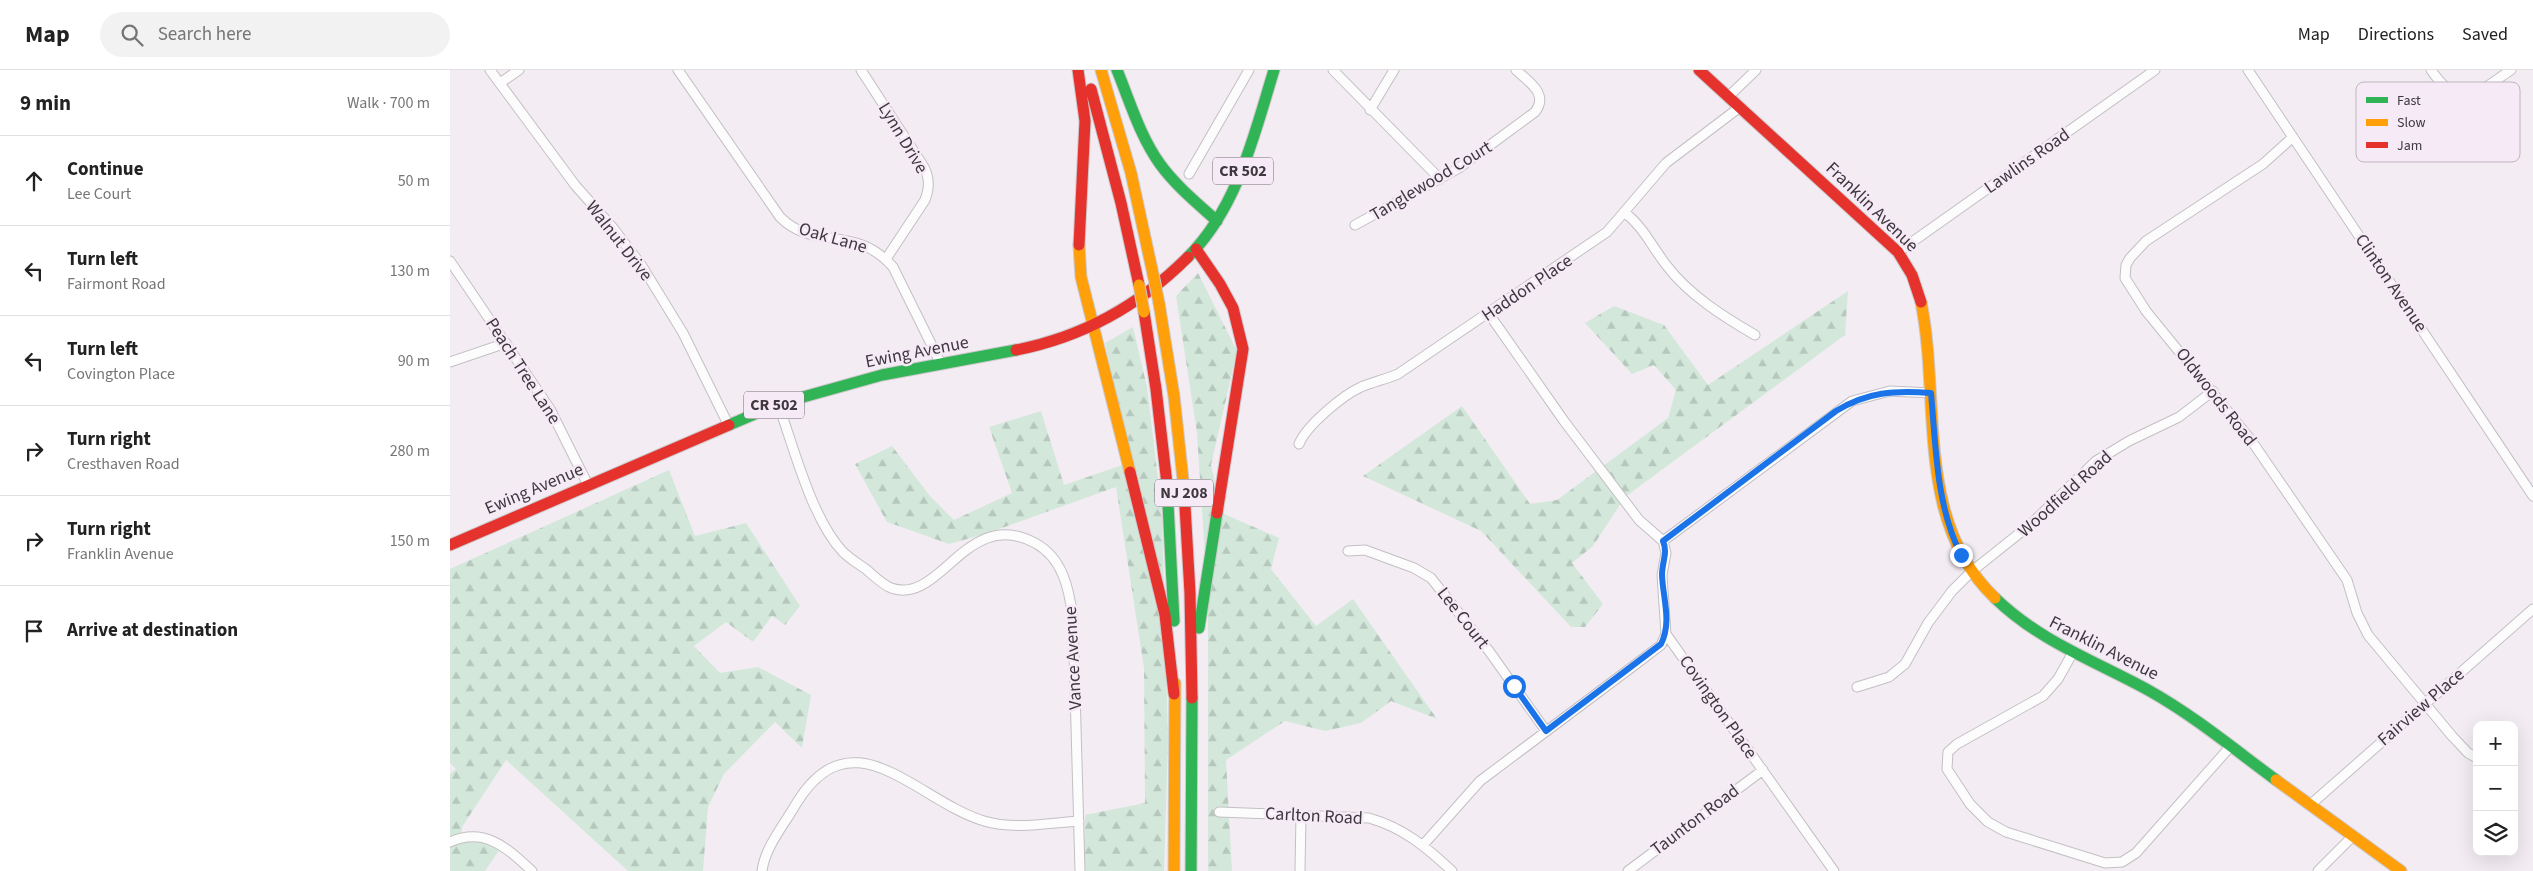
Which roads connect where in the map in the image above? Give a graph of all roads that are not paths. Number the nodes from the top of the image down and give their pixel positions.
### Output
1 (490, 70) edge
2 (519, 70) edge
3 (678, 70) edge
4 (861, 70) edge
5 (1078, 70) edge
6 (1085, 70) edge
7 (1101, 70) edge
8 (1117, 70) edge
9 (1249, 70) edge
10 (1274, 70) edge
11 (1333, 70) edge
12 (1394, 70) edge
13 (1516, 70) edge
14 (1699, 70) edge
15 (1756, 70) edge
16 (2155, 70) edge
17 (2248, 70) edge
18 (2431, 70) edge
19 (2511, 70) edge
20 (2441, 82) edge
21 (2492, 82) edge
22 (500, 83) junction
23 (1728, 97) junction
24 (1740, 107) junction
25 (1370, 110) junction
26 (2292, 137) junction
27 (1189, 174) dead end
28 (1440, 179) junction
29 (1624, 212) junction
30 (1217, 221) junction
31 (1355, 225) dead end
32 (1196, 249) junction
33 (1898, 252) junction
34 (886, 259) junction
35 (450, 261) edge
36 (1489, 314) junction
37 (1093, 326) junction
38 (1755, 335) dead end
39 (506, 343) junction
40 (450, 362) edge
41 (941, 364) junction
42 (2213, 390) junction
43 (1931, 393) junction
44 (778, 404) junction
45 (728, 424) junction
46 (1299, 444) dead end
47 (588, 485) junction
48 (2533, 496) edge
49 (1663, 541) junction
50 (450, 545) edge
51 (1348, 551) dead end
52 (1971, 572) junction
53 (2533, 609) edge
54 (1666, 634) junction
55 (2072, 654) junction
56 (1191, 684) junction
57 (1858, 687) dead end
58 (1174, 694) junction
59 (2425, 704) junction
60 (1546, 731) junction
61 (2230, 747) junction
62 (2473, 755) edge
63 (1763, 770) junction
64 (2310, 805) junction
65 (1219, 812) dead end
66 (1301, 814) junction
67 (1079, 821) junction
68 (2353, 836) junction
69 (450, 842) edge
70 (1424, 844) junction
71 (532, 871) edge
72 (762, 871) edge
73 (1080, 871) edge
74 (1174, 871) edge
75 (1191, 871) edge
76 (1300, 871) edge
77 (1452, 871) edge
78 (1628, 871) edge
79 (1834, 871) edge
80 (2318, 871) edge
81 (2401, 871) edge

1 - 22 street, Walnut Drive
2 - 22 street
3 - 34 street, Oak Lane
4 - 34 street, Lynn Drive
5 - 37 main road
6 - 58 main road, NJ 208, bridge
7 - 56 main road, NJ 208, bridge
8 - 30 main road
9 - 27 street
10 - 30 main road, Ewing Avenue / CR 502
11 - 25 street
12 - 25 street
13 - 28 street, Tanglewood Court
14 - 23 main road, Franklin Avenue
15 - 23 street
16 - 33 street, Lawlins Road
17 - 26 street, Clinton Avenue
18 - 20 street
19 - 21 street
22 - 45 street, Walnut Drive
23 - 24 main road, Franklin Avenue
24 - 29 street, Haddon Place
24 - 33 main road, Franklin Avenue
25 - 28 street
26 - 42 street, Oldwoods Road
26 - 48 street, Clinton Avenue
28 - 31 street, Tanglewood Court
29 - 36 street, Haddon Place
29 - 38 street
30 - 32 main road, Ewing Avenue / CR 502
32 - 37 main road, Ewing Avenue / CR 502
32 - 56 main road
33 - 43 main road, Franklin Avenue
34 - 41 street, Oak Lane
35 - 39 street, Peach Tree Lane
36 - 46 street, Haddon Place
36 - 49 street
37 - 41 main road, Ewing Avenue / CR 502
37 - 58 main road
39 - 40 street
39 - 47 street, Peach Tree Lane
41 - 44 main road, Ewing Avenue / CR 502
42 - 52 street, Woodfield Road
42 - 59 street, Oldwoods Road
43 - 49 street
43 - 52 main road, Franklin Avenue
44 - 45 main road, Ewing Avenue / CR 502
44 - 67 street, Vance Avenue
45 - 47 main road, Ewing Avenue / CR 502
47 - 50 main road, Ewing Avenue / CR 502
49 - 54 street
51 - 60 street, Lee Court
52 - 55 main road, Franklin Avenue
52 - 57 street, Woodfield Road
53 - 59 street, Fairview Place
54 - 60 street
54 - 63 street, Covington Place
55 - 61 main road, Franklin Avenue
55 - 61 street
56 - 75 main road, NJ 208
58 - 74 main road, NJ 208
59 - 62 street, Oldwoods Road
59 - 64 street, Fairview Place
60 - 70 street
61 - 64 main road, Franklin Avenue
63 - 78 street, Taunton Road
63 - 79 street, Covington Place
64 - 68 main road, Franklin Avenue
65 - 66 street, Carlton Road
66 - 70 street, Carlton Road
66 - 76 street
67 - 72 street
67 - 73 street, Vance Avenue
68 - 80 street
68 - 81 main road, Franklin Avenue
69 - 71 street
70 - 77 street, Carlton Road

